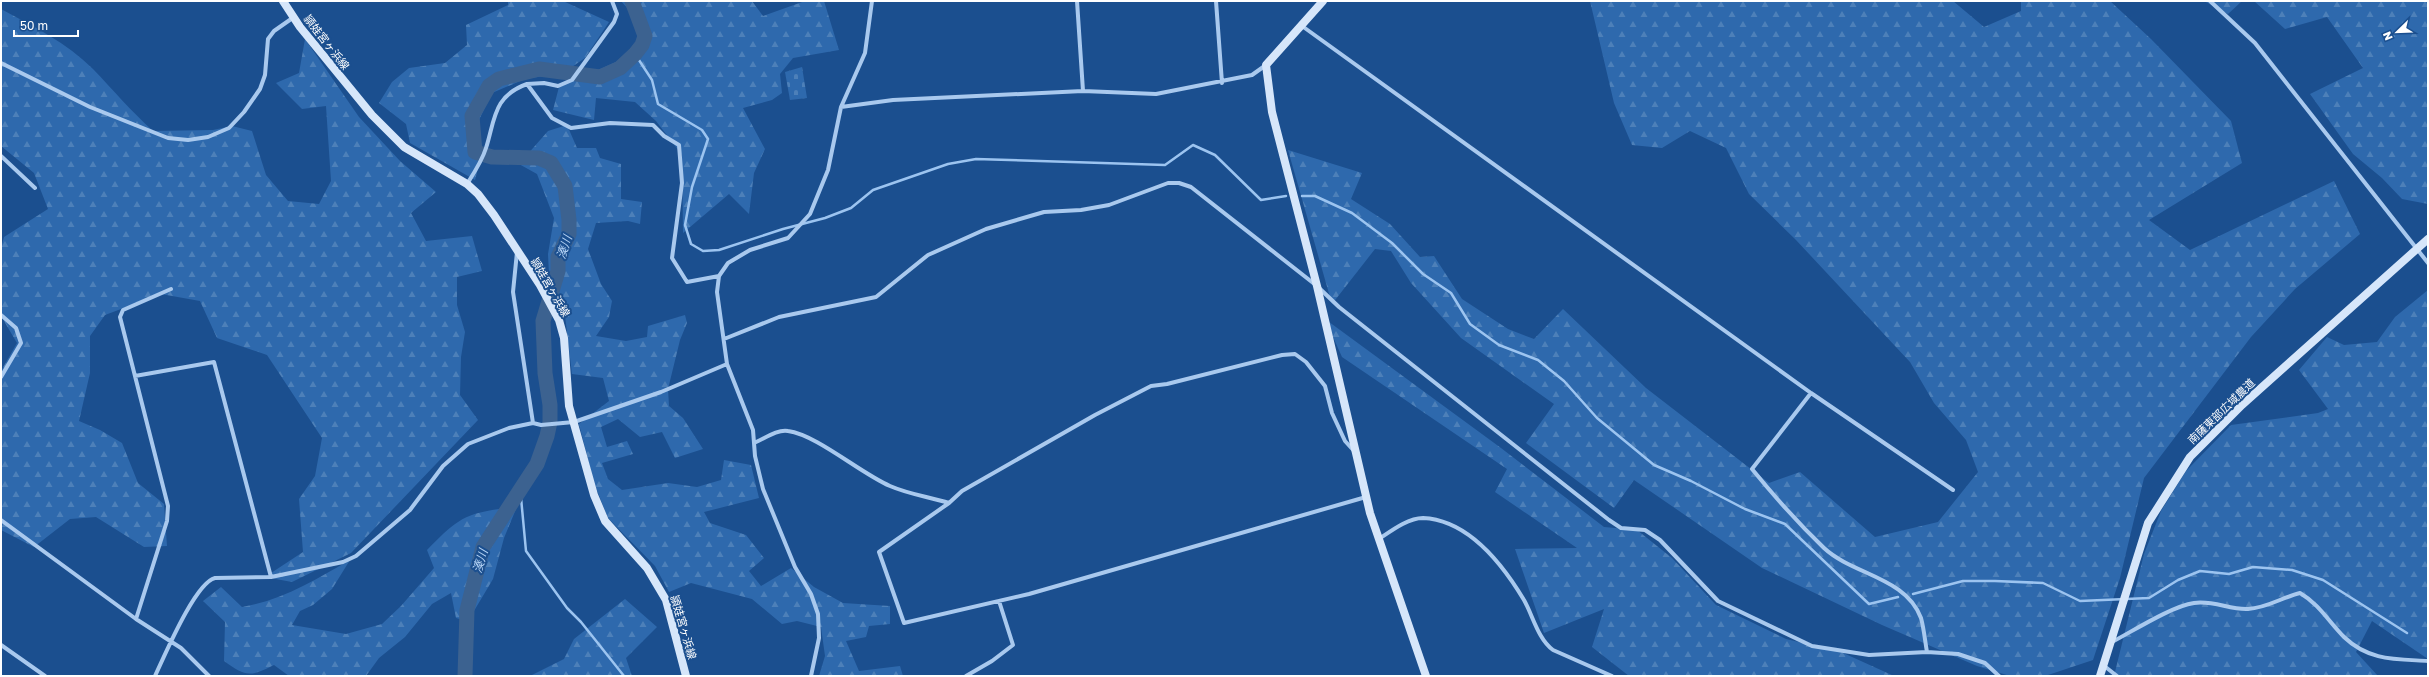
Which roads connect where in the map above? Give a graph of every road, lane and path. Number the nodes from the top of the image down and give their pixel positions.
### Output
1 (283, 1) edge
2 (612, 1) edge
3 (872, 1) edge
4 (1077, 1) edge
5 (1216, 1) edge
6 (1323, 1) edge
7 (2210, 1) edge
8 (294, 17) junction
9 (1302, 26) junction
10 (1, 64) edge
11 (1266, 65) junction
12 (1222, 82) junction
13 (527, 84) junction
14 (1083, 91) junction
15 (841, 107) junction
16 (1, 156) edge
17 (467, 184) junction
18 (35, 188) dead end
19 (2428, 239) edge
20 (2416, 248) junction
21 (517, 250) junction
22 (2428, 263) edge
23 (719, 276) junction
24 (1317, 286) junction
25 (171, 289) dead end
26 (1, 316) edge
27 (724, 340) junction
28 (727, 364) junction
29 (135, 376) junction
30 (1, 377) edge
31 (1811, 393) junction
32 (574, 422) junction
33 (533, 423) junction
34 (754, 443) junction
35 (1357, 454) junction
36 (1953, 490) dead end
37 (1367, 497) junction
38 (948, 504) junction
39 (1, 520) edge
40 (1379, 539) junction
41 (271, 577) junction
42 (999, 601) junction
43 (136, 619) junction
44 (172, 642) junction
45 (2110, 643) junction
46 (1, 646) edge
47 (1927, 652) junction
48 (2428, 661) edge
49 (2103, 665) junction
50 (687, 675) edge
51 (45, 676) edge
52 (155, 676) edge
53 (209, 676) edge
54 (811, 676) edge
55 (966, 676) edge
56 (1426, 676) edge
57 (1612, 676) edge
58 (1999, 676) edge
59 (2100, 676) edge
60 (2117, 676) edge

1 - 8 street, 頴娃宮ヶ浜線
2 - 13 street
3 - 15 street
4 - 14 street
5 - 12 street
6 - 9 street
7 - 20 street
8 - 10 street
8 - 17 street, 頴娃宮ヶ浜線
9 - 11 street
9 - 31 street
11 - 12 street
11 - 24 street
12 - 14 street
13 - 17 street
13 - 23 street
14 - 15 street
15 - 23 street
16 - 18 street
17 - 21 street, 頴娃宮ヶ浜線
19 - 20 street, 南薩東部広域農道
20 - 22 street
20 - 45 street, 南薩東部広域農道
21 - 32 street, 頴娃宮ヶ浜線
21 - 33 street
23 - 27 street
24 - 27 street
24 - 35 street
24 - 47 street
25 - 29 street
26 - 30 street
27 - 28 street
28 - 32 street
28 - 34 street
29 - 41 street
29 - 43 street
31 - 36 street
31 - 47 street
32 - 33 street
32 - 50 street, 頴娃宮ヶ浜線
33 - 41 street
34 - 38 street
34 - 54 street
35 - 37 street
35 - 38 street
37 - 40 street
37 - 42 street
38 - 42 street
39 - 43 street
40 - 56 street
40 - 57 street
41 - 44 street
42 - 55 street
43 - 44 street
44 - 52 street
44 - 53 street
45 - 48 street
45 - 49 street, 南薩東部広域農道
46 - 51 street
47 - 58 street
49 - 59 street, 南薩東部広域農道
49 - 60 street

